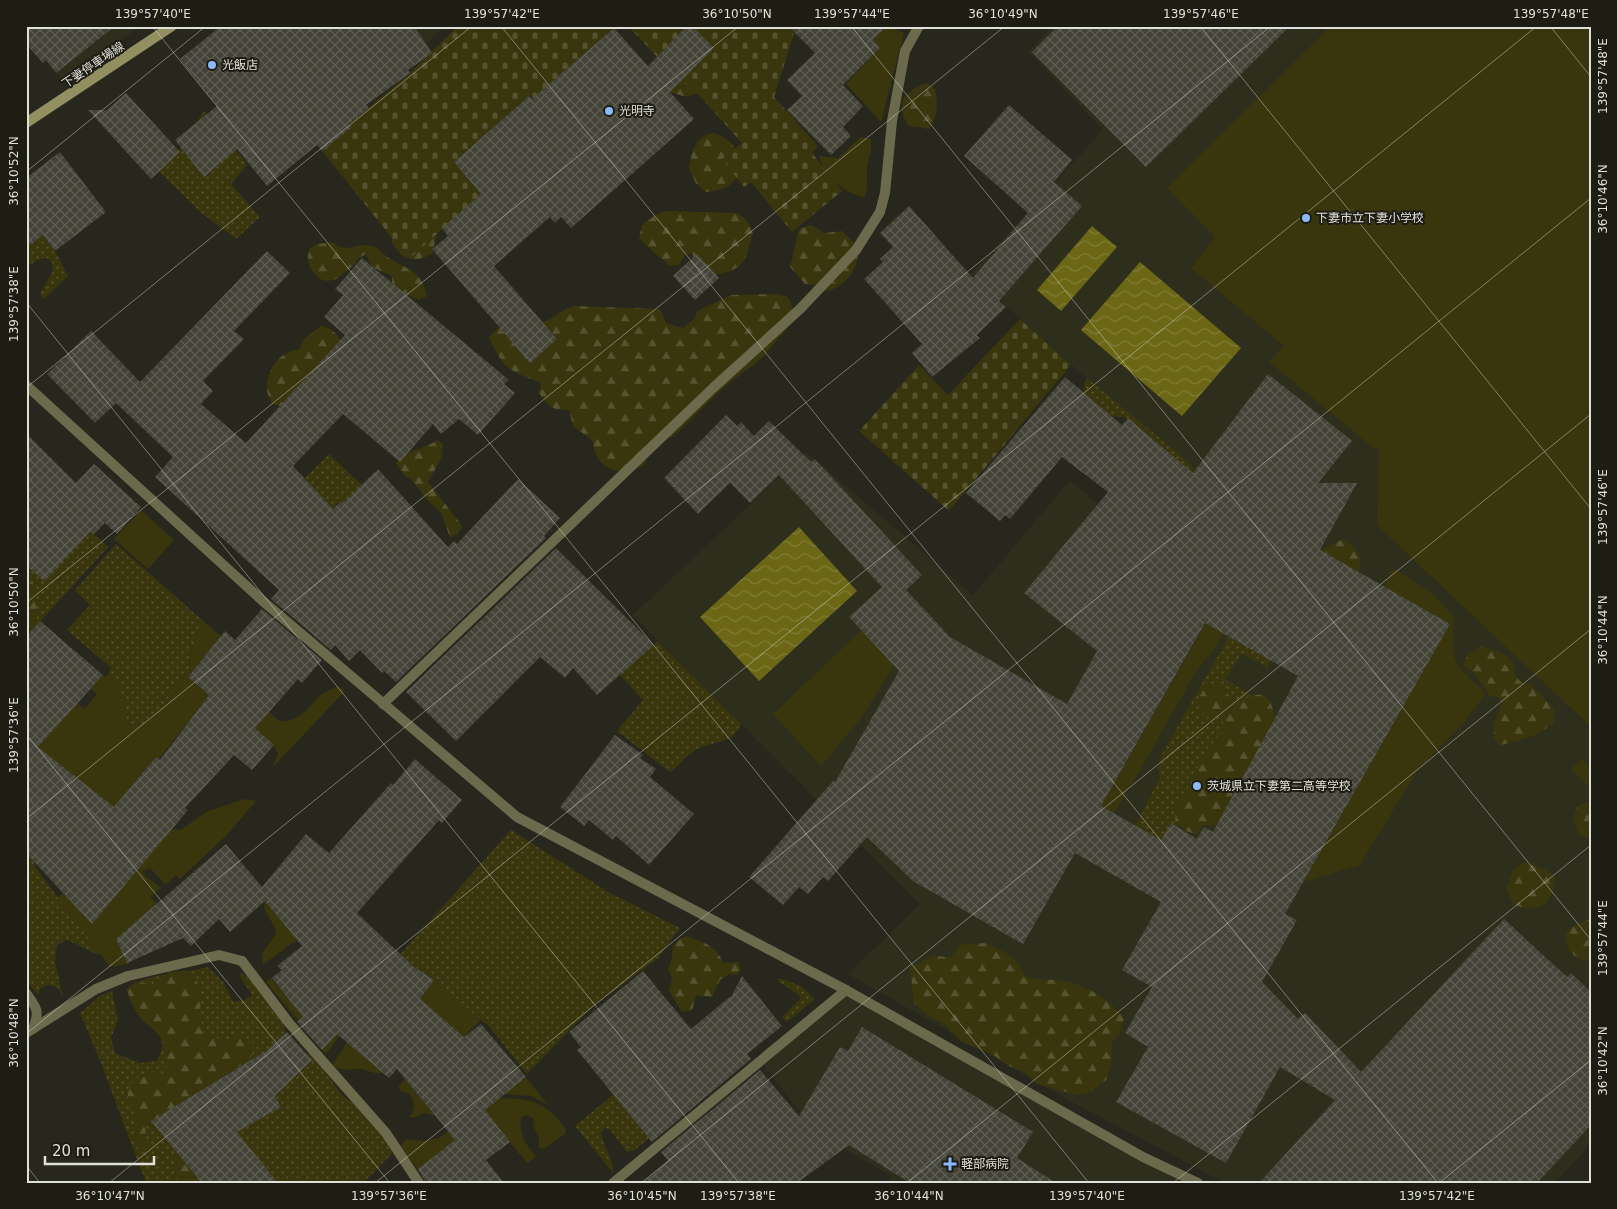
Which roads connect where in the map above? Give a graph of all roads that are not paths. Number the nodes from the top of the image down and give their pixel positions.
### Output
1 (172, 26) edge
2 (919, 26) edge
3 (26, 123) edge
4 (26, 385) edge
5 (383, 704) junction
6 (846, 990) junction
7 (26, 993) edge
8 (30, 1031) edge
9 (419, 1183) edge
10 (613, 1183) edge
11 (1198, 1183) edge

1 - 3 main road, 下妻停車場線
2 - 5 street
4 - 5 street
5 - 6 street
6 - 10 street
6 - 11 street
7 - 8 street
8 - 9 street

